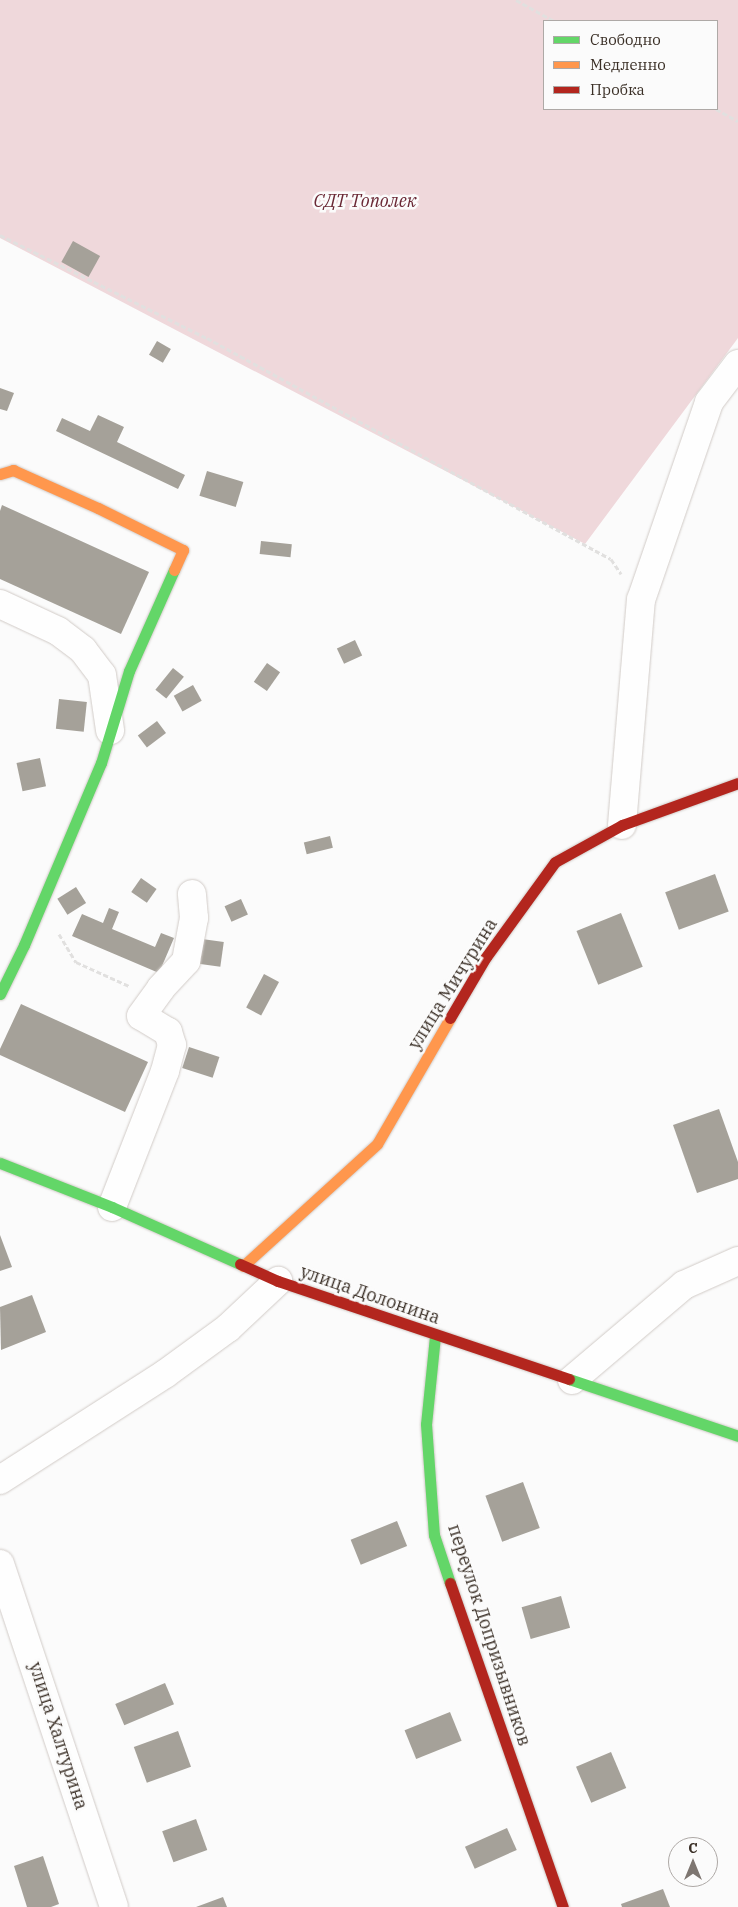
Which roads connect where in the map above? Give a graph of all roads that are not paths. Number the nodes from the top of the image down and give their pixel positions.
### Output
1 (738, 364) edge
2 (0, 474) edge
3 (0, 604) edge
4 (110, 730) junction
5 (738, 783) edge
6 (622, 825) junction
7 (192, 894) dead end
8 (0, 994) edge
9 (0, 1163) edge
10 (112, 1207) junction
11 (738, 1260) edge
12 (243, 1266) junction
13 (278, 1281) junction
14 (435, 1336) junction
15 (572, 1380) junction
16 (738, 1436) edge
17 (0, 1480) edge
18 (2, 1577) edge
19 (114, 1907) edge
20 (563, 1907) edge

1 - 6 street
2 - 4 street
3 - 4 street
4 - 8 street
5 - 6 street, улица Мичурина
6 - 12 street, улица Мичурина
7 - 10 street
9 - 10 street, улица Долонина
10 - 12 street, улица Долонина
11 - 15 street
12 - 13 street, улица Долонина
13 - 14 street, улица Долонина
13 - 17 street
14 - 15 street, улица Долонина
14 - 20 street, переулок Допризывников
15 - 16 street, улица Долонина
18 - 19 street, улица Халтурина

